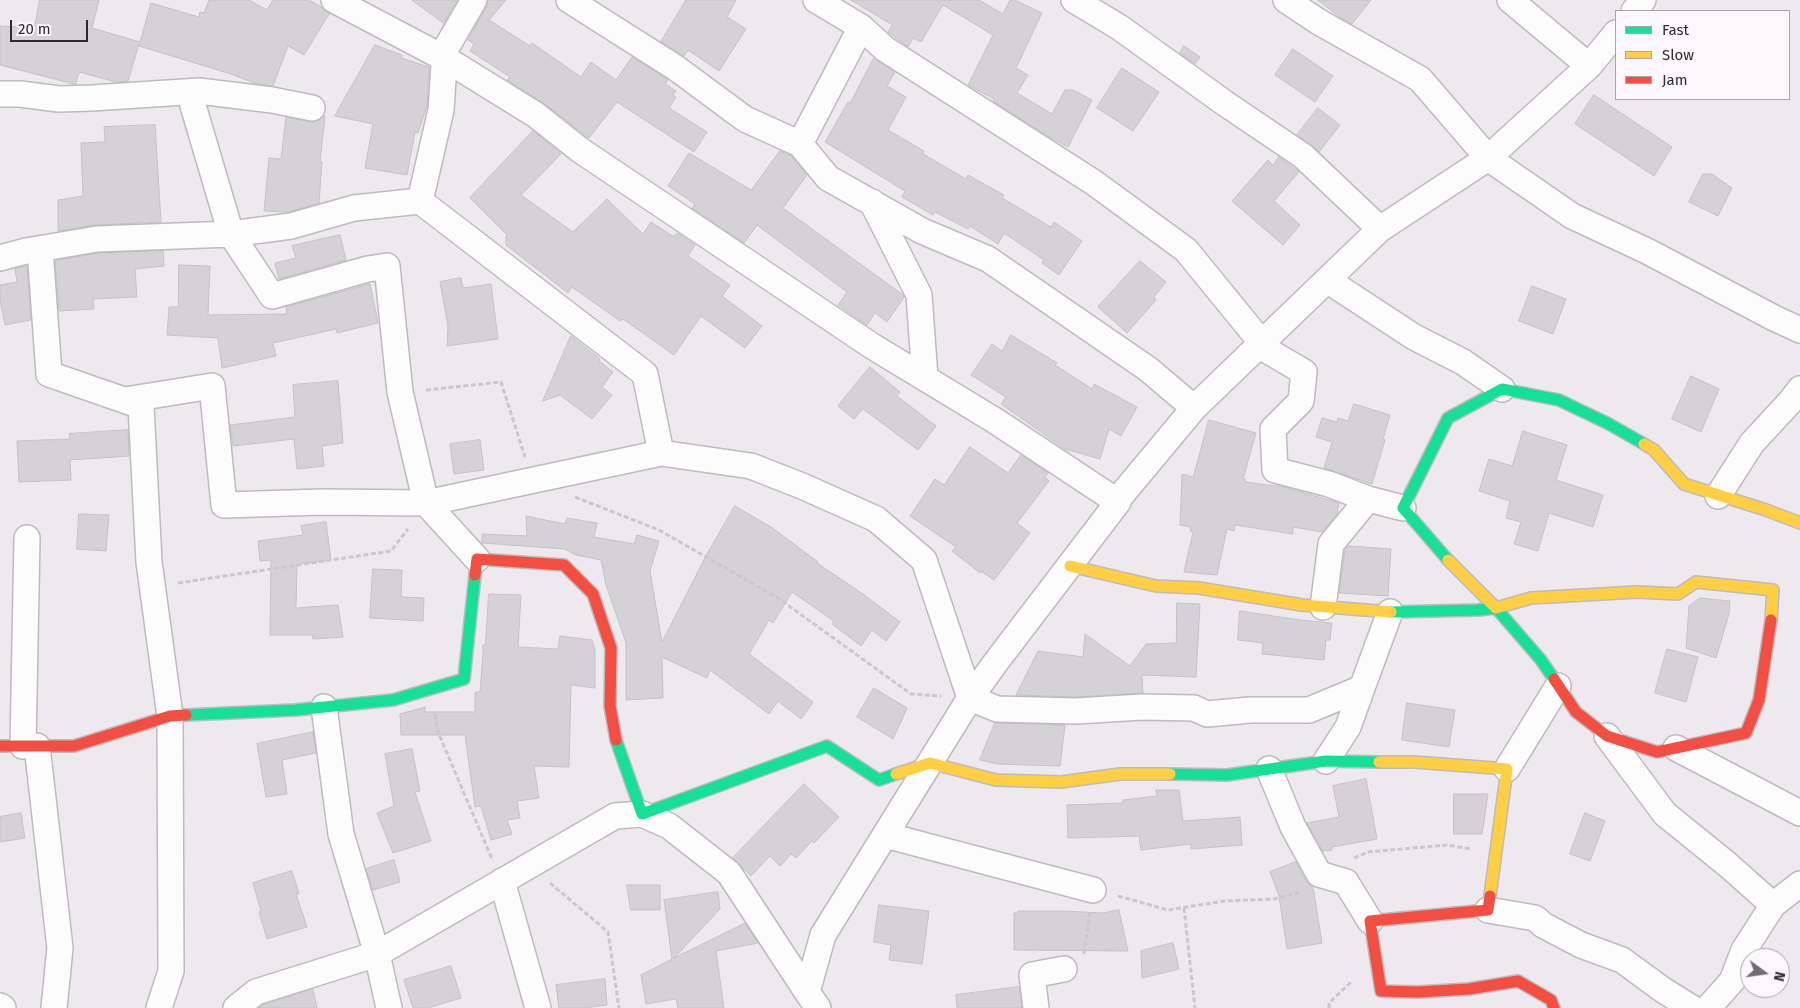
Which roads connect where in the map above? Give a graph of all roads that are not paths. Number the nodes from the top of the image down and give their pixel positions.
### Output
1 (334, 0) edge
2 (474, 0) edge
3 (569, 0) edge
4 (816, 0) edge
5 (1074, 0) edge
6 (1286, 0) edge
7 (1510, 0) edge
8 (1643, 0) edge
9 (1635, 10) edge
10 (861, 27) junction
11 (1615, 34) edge
12 (444, 58) junction
13 (1589, 66) junction
14 (188, 92) junction
15 (0, 94) edge
16 (312, 108) dead end
17 (800, 144) junction
18 (1488, 158) junction
19 (420, 201) junction
20 (872, 202) junction
21 (1380, 229) junction
22 (231, 234) junction
23 (40, 249) junction
24 (0, 258) edge
25 (1327, 280) junction
26 (1800, 330) edge
27 (1260, 344) junction
28 (925, 378) junction
29 (1502, 388) junction
30 (1800, 389) edge
31 (125, 400) junction
32 (1194, 408) junction
33 (661, 453) junction
34 (1718, 496) junction
35 (1368, 499) junction
36 (1118, 502) junction
37 (426, 503) junction
38 (1403, 508) junction
39 (1800, 523) edge
40 (27, 538) dead end
41 (477, 559) junction
42 (1070, 566) junction
43 (1323, 607) junction
44 (1496, 608) junction
45 (1390, 612) junction
46 (1558, 686) junction
47 (1362, 688) junction
48 (970, 698) junction
49 (324, 707) junction
50 (170, 716) junction
51 (1607, 736) junction
52 (20, 746) edge
53 (1676, 748) junction
54 (1326, 761) junction
55 (930, 763) junction
56 (1507, 768) junction
57 (1269, 769) junction
58 (1800, 813) edge
59 (642, 814) junction
60 (885, 834) junction
61 (502, 881) junction
62 (1800, 884) edge
63 (1093, 890) road end
64 (1772, 906) junction
65 (1488, 910) junction
66 (1370, 921) junction
67 (377, 954) junction
68 (1064, 969) road end
69 (812, 1000) edge
70 (0, 1006) edge
71 (4, 1008) edge
72 (54, 1008) edge
73 (159, 1008) edge
74 (236, 1008) edge
75 (389, 1008) edge
76 (538, 1008) edge
77 (1036, 1008) edge
78 (1554, 1008) edge
79 (1692, 1008) edge
80 (1708, 1008) edge

1 - 12 street
2 - 12 street
3 - 17 street
4 - 10 street
5 - 21 street
6 - 18 street
7 - 13 street
8 - 9 street
10 - 17 street
10 - 27 street
11 - 13 street
12 - 19 street
12 - 28 street
13 - 18 street
14 - 15 street
14 - 16 street
14 - 22 street
17 - 20 street
18 - 21 street
18 - 26 street
19 - 22 street
19 - 33 street
20 - 28 street
20 - 32 street
21 - 25 street
22 - 23 street
22 - 37 street
23 - 24 street
23 - 31 street
25 - 27 street
25 - 29 street
27 - 32 street
27 - 35 street
28 - 36 street
29 - 34 street
29 - 38 street
30 - 34 street
31 - 37 street
31 - 50 street
32 - 36 street
33 - 37 street
33 - 48 street
34 - 39 street
35 - 38 street
35 - 43 street
36 - 42 street
37 - 41 street
38 - 44 street
40 - 52 street
41 - 49 street
41 - 59 street
42 - 43 street
42 - 48 street
43 - 45 street
44 - 45 street
44 - 46 street
44 - 53 street
45 - 47 street
46 - 51 street
46 - 56 street
47 - 48 street
47 - 54 street
48 - 55 street
49 - 50 street
49 - 67 street
50 - 52 street
50 - 73 street
51 - 53 street
51 - 64 street
52 - 72 street
53 - 58 street
54 - 56 street
54 - 57 street
55 - 57 street
55 - 59 street
55 - 60 street
56 - 65 street
57 - 66 street
59 - 61 street
59 - 69 street
60 - 63 street
60 - 69 street
61 - 67 street
61 - 76 street
62 - 64 street
64 - 80 street
65 - 66 street
65 - 79 street
66 - 78 street
67 - 74 street
67 - 75 street
68 - 77 street
70 - 71 street

